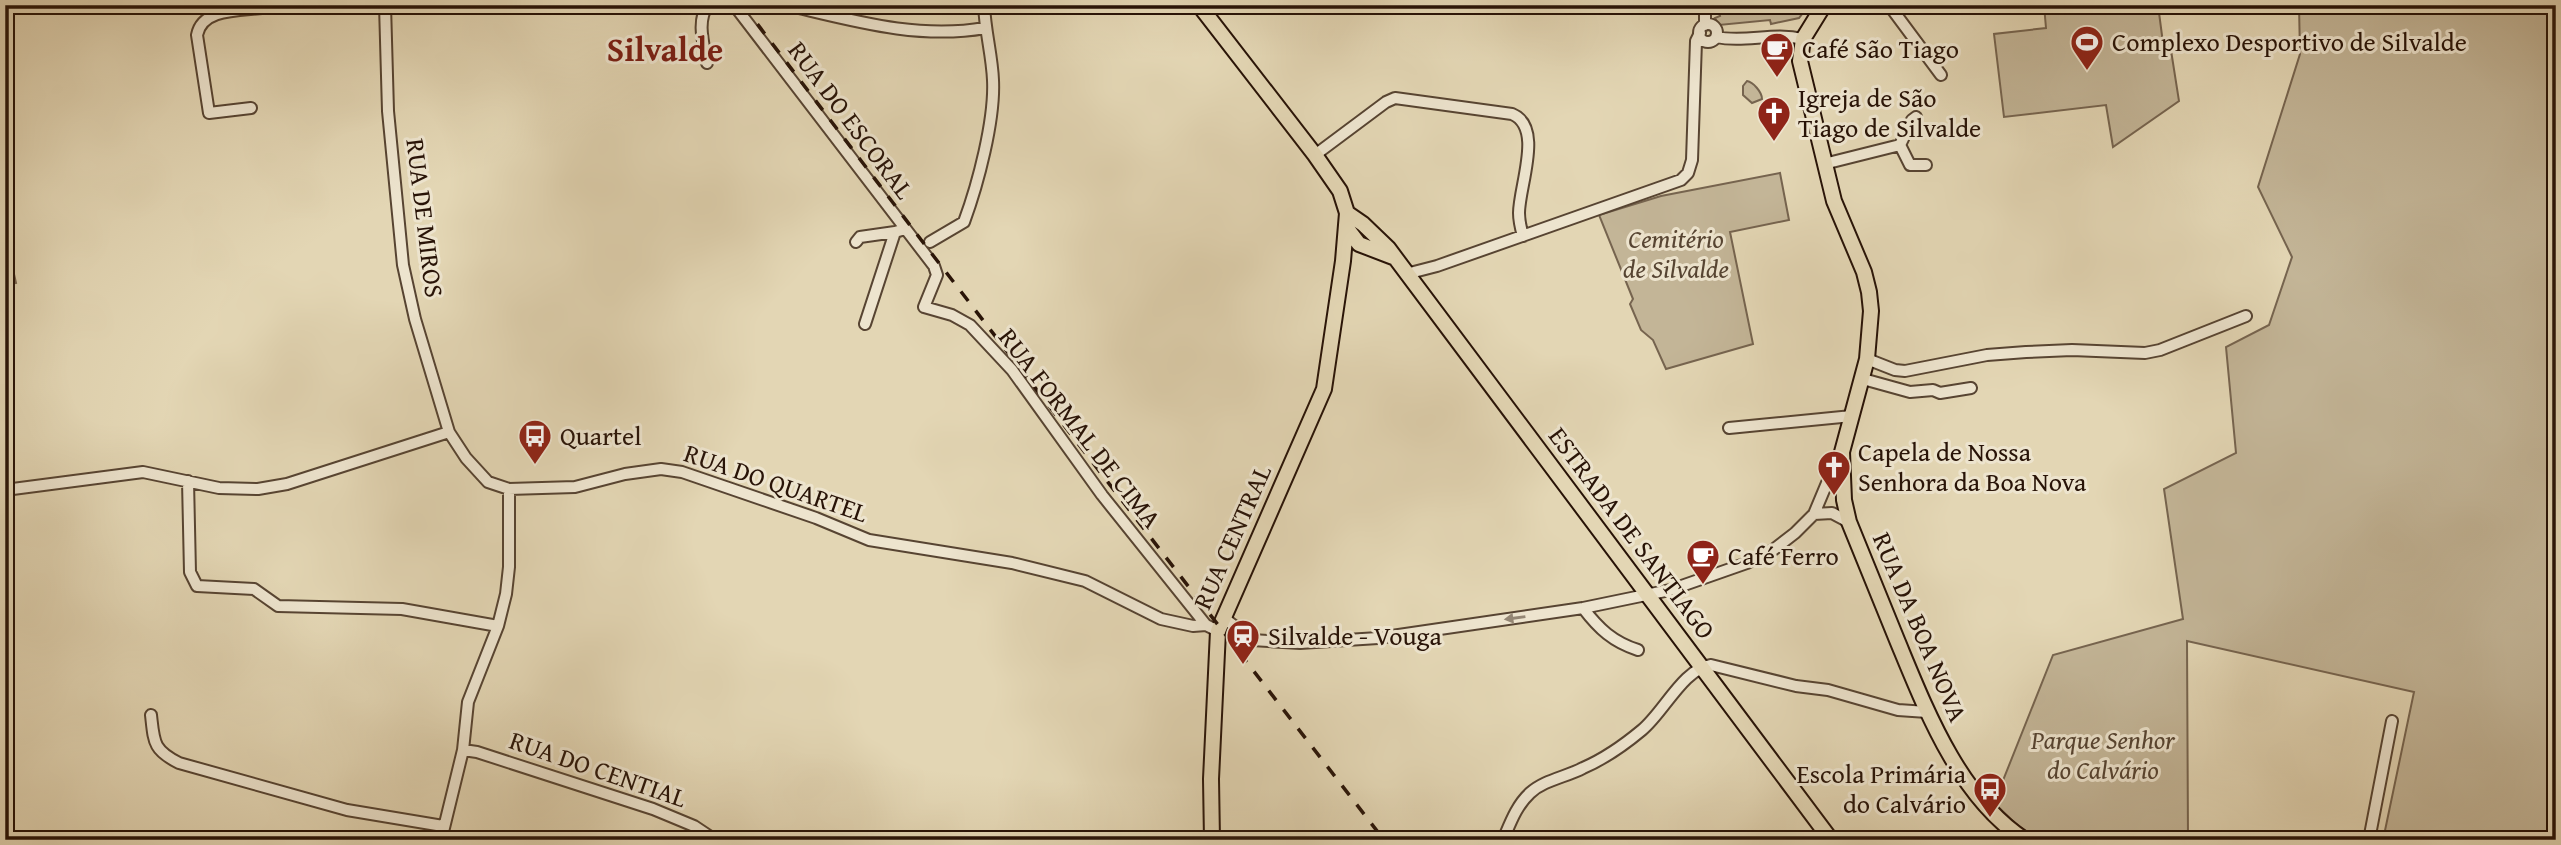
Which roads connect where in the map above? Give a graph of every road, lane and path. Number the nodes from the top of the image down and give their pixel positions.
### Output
1 (278, 5) edge
2 (385, 5) edge
3 (708, 5) edge
4 (734, 5) edge
5 (786, 5) edge
6 (984, 5) edge
7 (1199, 5) edge
8 (1704, 5) edge
9 (1824, 5) edge
10 (1889, 5) edge
11 (218, 9) edge
12 (985, 28) junction
13 (1703, 29) junction
14 (1713, 39) junction
15 (1803, 39) junction
16 (707, 63) dead end
17 (1697, 63) junction
18 (1941, 75) dead end
19 (251, 108) dead end
20 (1916, 117) dead end
21 (1900, 145) junction
22 (1315, 155) junction
23 (1824, 164) junction
24 (1926, 165) dead end
25 (900, 230) junction
26 (1523, 236) junction
27 (1348, 237) junction
28 (856, 242) dead end
29 (930, 242) dead end
30 (1406, 274) junction
31 (937, 275) joint
32 (2246, 316) dead end
33 (865, 324) dead end
34 (1867, 359) junction
35 (1863, 379) junction
36 (1971, 388) dead end
37 (1852, 416) junction
38 (1729, 428) dead end
39 (449, 432) junction
40 (1842, 468) junction
41 (188, 481) junction
42 (509, 489) junction
43 (5, 490) edge
44 (1814, 513) junction
45 (1849, 522) junction
46 (1646, 596) junction
47 (1583, 608) junction
48 (1216, 625) junction
49 (498, 626) junction
50 (1638, 650) dead end
51 (1700, 666) junction
52 (1927, 712) junction
53 (151, 715) dead end
54 (2392, 721) dead end
55 (463, 750) junction
56 (443, 826) junction
57 (5, 831) edge
58 (7, 840) edge
59 (441, 840) edge
60 (715, 840) edge
61 (1212, 840) edge
62 (1503, 840) edge
63 (1831, 840) edge
64 (2025, 840) edge
65 (2369, 840) edge

1 - 11 street
2 - 39 street, RUA DE MIROS
3 - 16 street
4 - 25 street, RUA DO ESCORAL
5 - 12 street
6 - 12 street
7 - 22 main road
8 - 13 street
9 - 15 main road
10 - 18 street
11 - 19 street
12 - 29 street
13 - 14 street
13 - 17 street
14 - 15 street
14 - 17 street
15 - 23 main road, RUA DA BOA NOVA
17 - 26 street
20 - 21 street
21 - 23 street
21 - 24 street
22 - 26 street
22 - 27 main road
23 - 34 main road, RUA DA BOA NOVA
25 - 28 street, RUA DO ESCORAL
25 - 31 street, RUA DO ESCORAL
25 - 33 street, RUA DO ESCORAL
26 - 30 street
27 - 30 main road, ESTRADA DE SANTIAGO
27 - 48 main road, RUA CENTRAL
30 - 46 main road, ESTRADA DE SANTIAGO
31 - 48 street, RUA FORMAL DE CIMA
32 - 34 street
34 - 35 main road, RUA DA BOA NOVA
35 - 36 street
35 - 37 main road, RUA DA BOA NOVA
37 - 38 street
37 - 40 main road, RUA DA BOA NOVA
39 - 41 street
39 - 42 street
40 - 44 street
40 - 45 main road, RUA DA BOA NOVA
41 - 43 street
41 - 49 street
42 - 48 street, RUA DO QUARTEL
42 - 49 street
44 - 45 street
44 - 46 street
45 - 52 main road, RUA DA BOA NOVA
46 - 47 street
46 - 51 main road, ESTRADA DE SANTIAGO
47 -> 48 street
47 - 50 street
48 - 61 main road, RUA CENTRAL
49 - 55 street
51 - 52 street
51 - 62 street
51 - 63 main road, ESTRADA DE SANTIAGO
52 - 64 main road, RUA DA BOA NOVA
53 - 56 street
54 - 65 street
55 - 56 street
55 - 60 street, RUA DO CENTIAL
56 - 59 street
57 - 58 street

